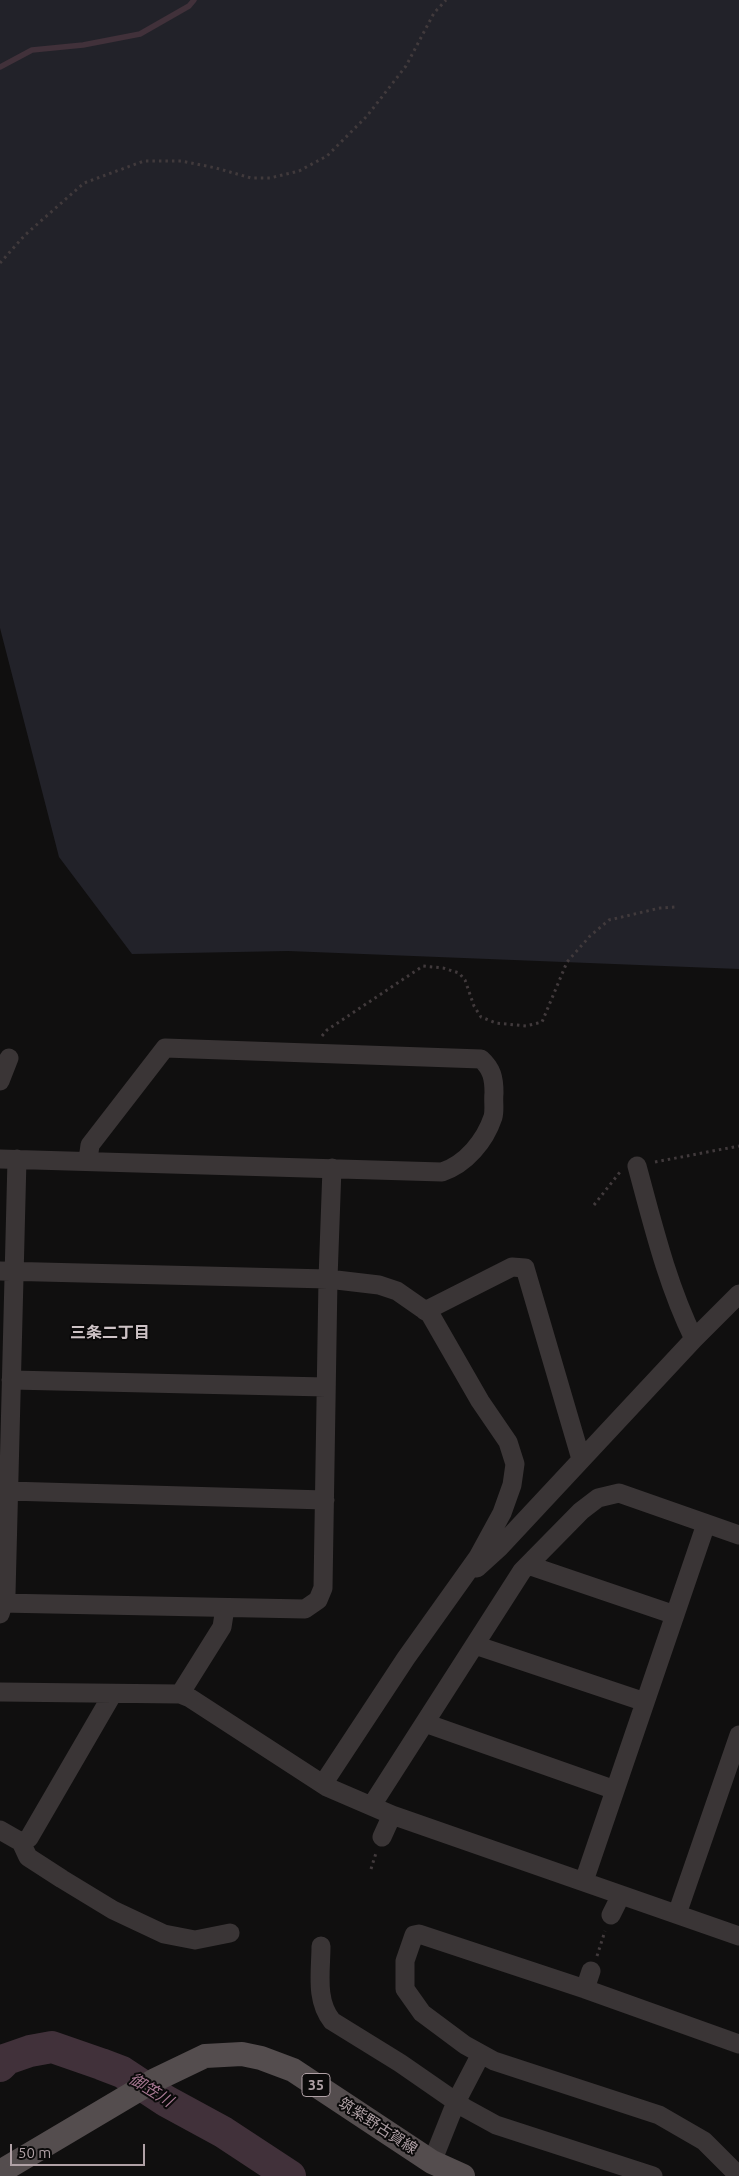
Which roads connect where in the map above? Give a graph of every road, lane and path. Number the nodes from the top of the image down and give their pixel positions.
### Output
1 (446, 0) edge
2 (0, 263) edge
3 (676, 908) dead end
4 (317, 1053) junction
5 (9, 1058) dead end
6 (0, 1081) edge
7 (739, 1146) edge
8 (9, 1159) edge
9 (88, 1160) junction
10 (637, 1166) junction
11 (332, 1168) junction
12 (594, 1204) dead end
13 (7, 1271) edge
14 (328, 1279) junction
15 (739, 1294) edge
16 (425, 1311) junction
17 (694, 1339) junction
18 (11, 1380) junction
19 (326, 1388) junction
20 (581, 1459) junction
21 (8, 1491) junction
22 (325, 1500) junction
23 (706, 1524) junction
24 (739, 1535) edge
25 (528, 1565) junction
26 (460, 1585) junction
27 (2, 1607) edge
28 (225, 1608) junction
29 (675, 1615) junction
30 (475, 1645) junction
31 (0, 1692) edge
32 (180, 1694) junction
33 (112, 1695) junction
34 (646, 1702) junction
35 (425, 1723) junction
36 (739, 1735) edge
37 (323, 1784) junction
38 (615, 1790) junction
39 (372, 1805) junction
40 (392, 1815) junction
41 (0, 1830) edge
42 (382, 1837) dead end
43 (22, 1842) junction
44 (584, 1881) junction
45 (621, 1895) junction
46 (677, 1914) junction
47 (611, 1915) joint
48 (230, 1933) dead end
49 (739, 1936) edge
50 (321, 1946) dead end
51 (591, 1971) joint
52 (585, 1989) junction
53 (739, 2044) edge
54 (481, 2054) junction
55 (456, 2102) junction
56 (432, 2162) junction
57 (0, 2172) edge
58 (739, 2175) edge
59 (463, 2176) edge
60 (653, 2176) edge
61 (735, 2176) edge

1 - 2 path
3 - 4 path
4 - 9 street
4 - 11 street
5 - 6 street
7 - 10 path
8 - 9 street
8 - 13 street
9 - 11 street
10 - 12 path
10 - 17 street
11 - 14 street
13 - 14 street
13 - 18 street
14 - 16 street
14 - 19 street
15 - 17 street
16 - 20 street
16 - 26 street
17 - 20 street
18 - 19 street
18 - 21 street
19 - 22 street
20 - 26 street
21 - 22 street
21 - 27 street
22 - 28 street
23 - 24 street
23 - 25 street
23 - 29 street
25 - 29 street
25 - 30 street
26 - 37 street
27 - 28 street
28 - 32 street
29 - 34 street
30 - 34 street
30 - 35 street
31 - 33 street
32 - 33 street
32 - 37 street
33 - 43 street
34 - 38 street
35 - 38 street
35 - 39 street
36 - 46 street
37 - 39 street
38 - 44 street
39 - 40 street
40 - 42 street
40 - 44 street
41 - 43 street
43 - 48 street
44 - 45 street
45 - 46 street
45 - 47 street
46 - 49 street
47 - 51 path
50 - 55 street
51 - 52 street
52 - 53 street
52 - 54 street
54 - 55 street
54 - 58 street
55 - 56 street
55 - 60 street
56 - 57 main road, 筑紫野古賀線 / 35
56 - 59 main road, 筑紫野古賀線 / 35
58 - 61 street

